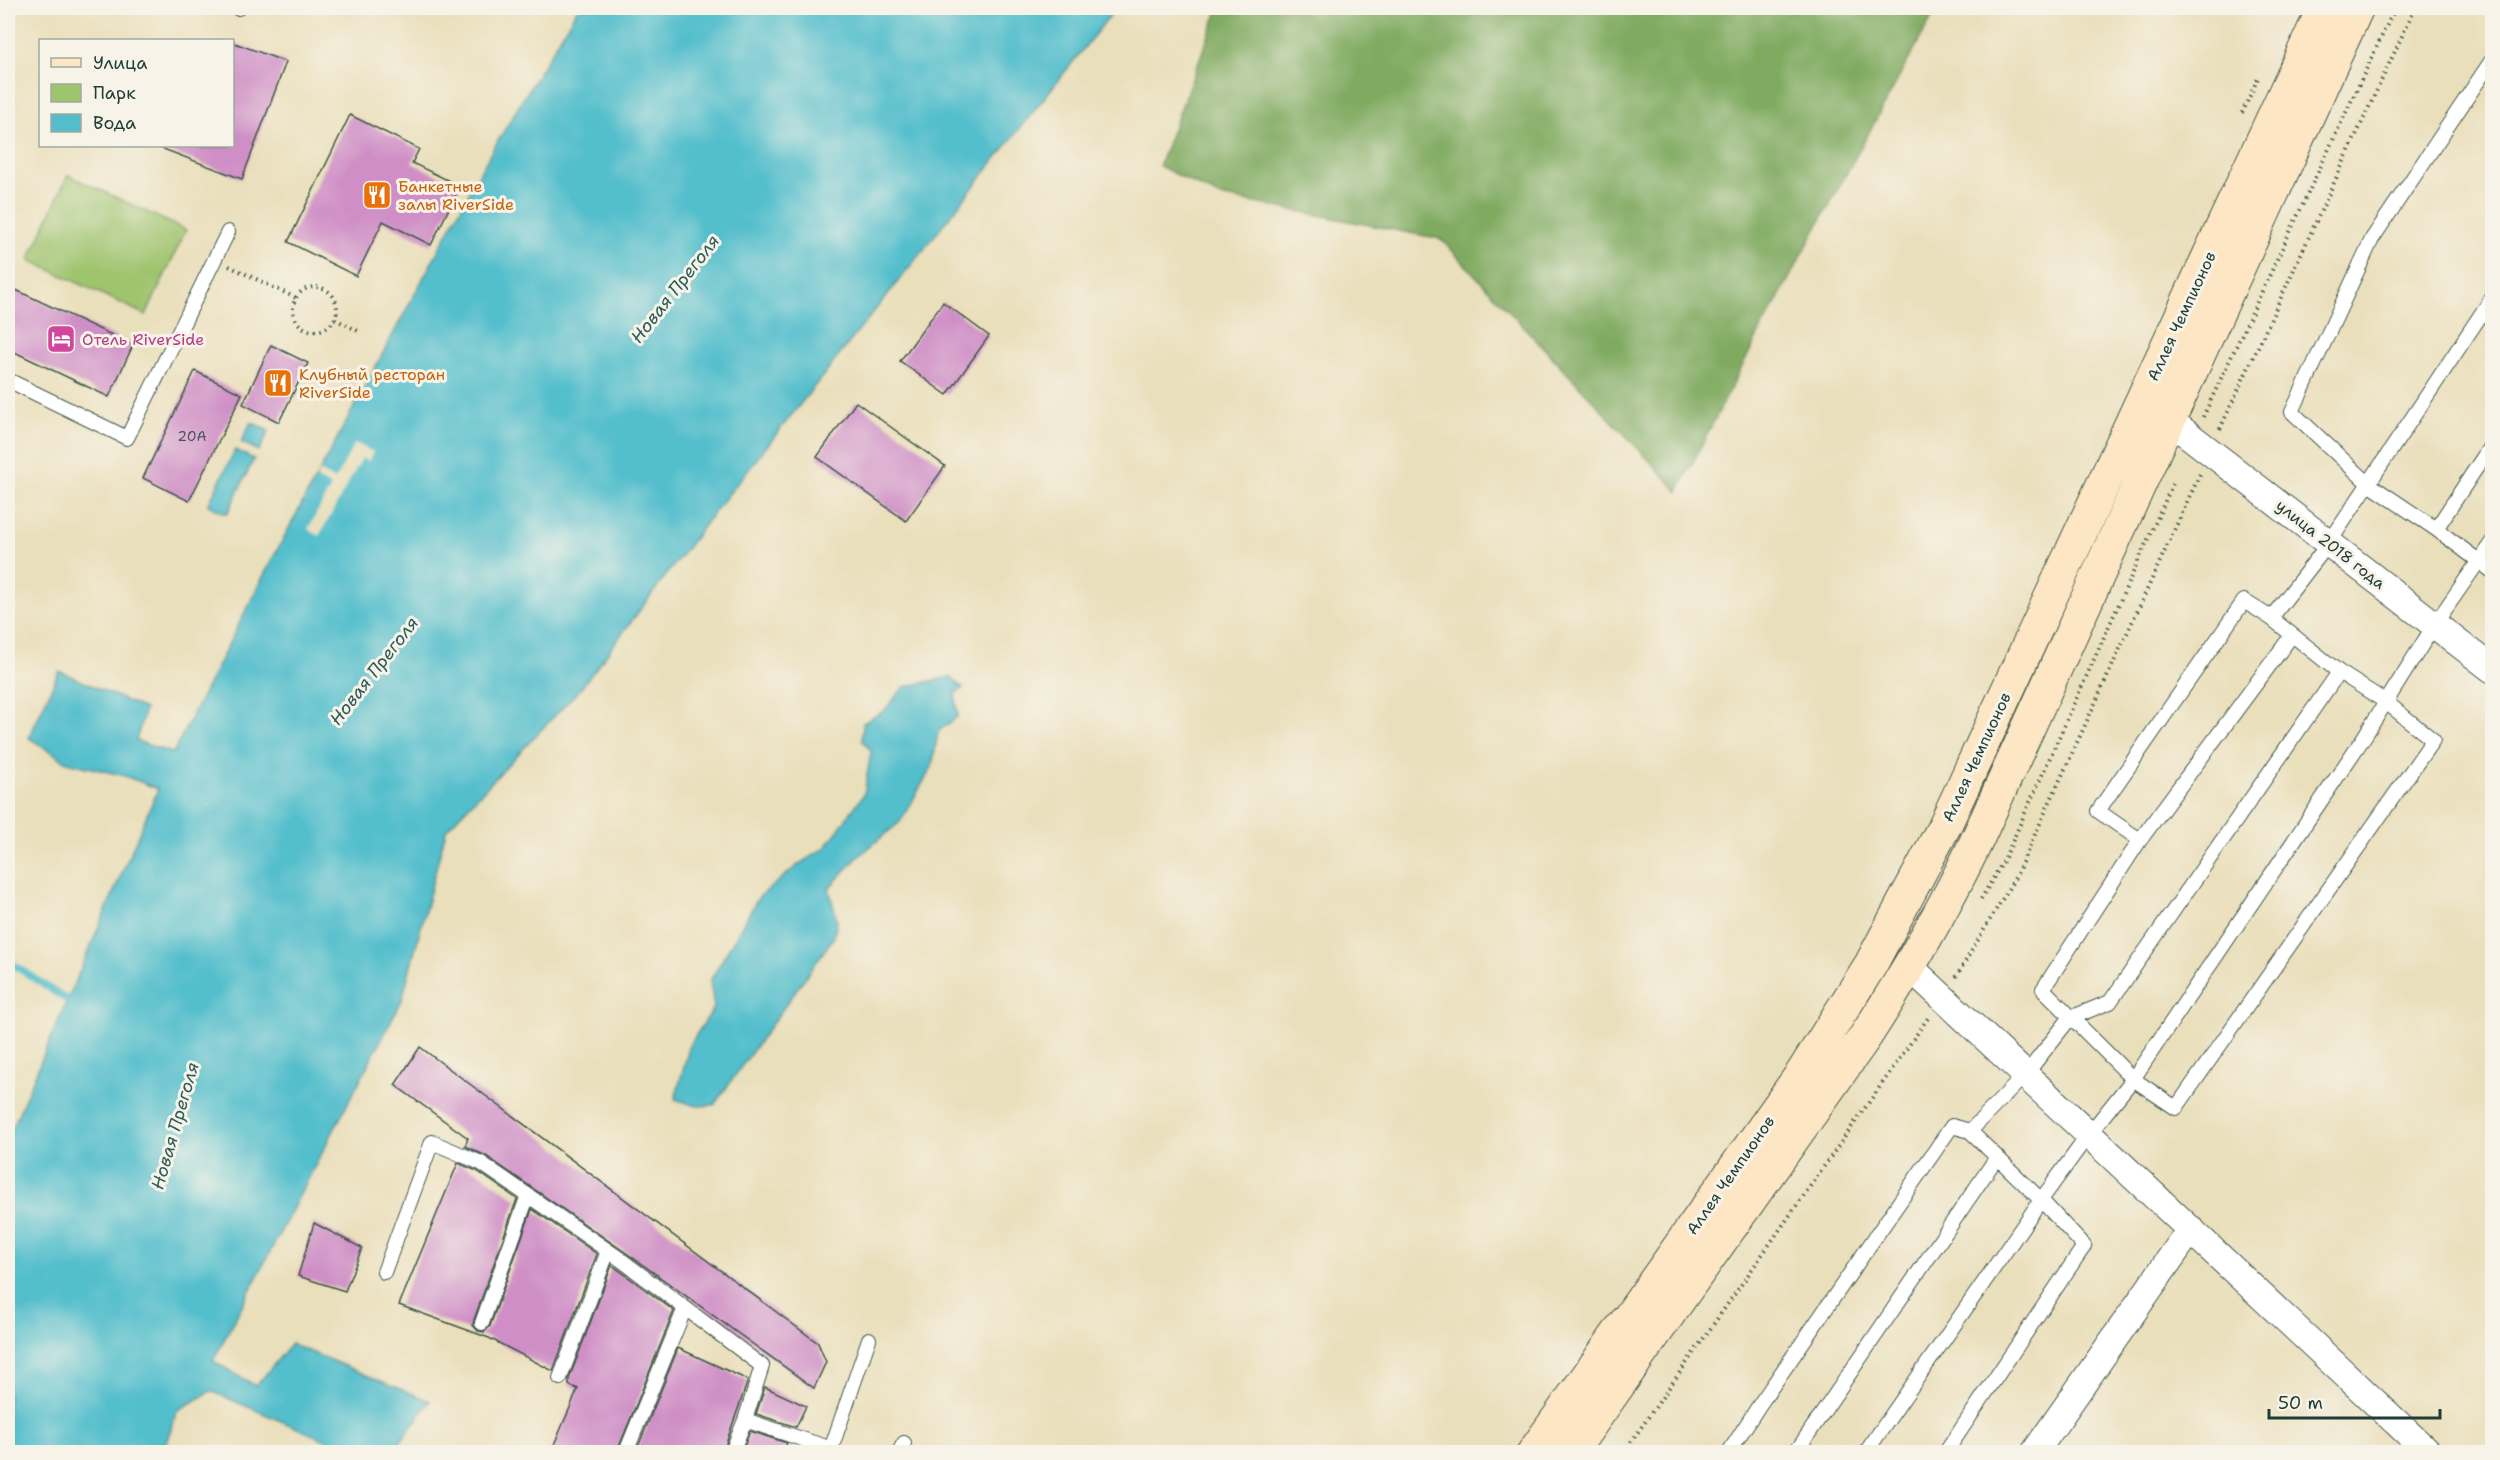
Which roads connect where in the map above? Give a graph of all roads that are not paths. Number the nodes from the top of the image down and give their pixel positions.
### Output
1 (2324, 8) edge
2 (2357, 8) edge
3 (2493, 60) edge
4 (228, 232) dead end
5 (2493, 298) edge
6 (8, 380) edge
7 (2169, 420) junction
8 (2493, 444) edge
9 (2369, 484) junction
10 (2436, 529) junction
11 (2493, 542) edge
12 (2329, 543) junction
13 (2478, 562) junction
14 (2493, 572) edge
15 (2271, 618) junction
16 (2435, 624) junction
17 (2292, 635) junction
18 (2493, 669) edge
19 (2339, 672) junction
20 (2386, 702) junction
21 (2140, 840) junction
22 (1910, 967) junction
23 (2070, 1018) junction
24 (2026, 1074) junction
25 (2133, 1079) junction
26 (1970, 1131) junction
27 (2089, 1134) junction
28 (1997, 1157) junction
29 (528, 1195) junction
30 (2041, 1200) junction
31 (2191, 1229) junction
32 (608, 1251) junction
33 (384, 1272) dead end
34 (685, 1308) junction
35 (482, 1323) dead end
36 (868, 1339) dead end
37 (560, 1378) dead end
38 (745, 1420) junction
39 (831, 1451) edge
40 (626, 1452) edge
41 (732, 1452) edge
42 (1534, 1452) edge
43 (1572, 1452) edge
44 (1730, 1452) edge
45 (1796, 1452) edge
46 (1866, 1452) edge
47 (1946, 1452) edge
48 (2035, 1452) edge
49 (2428, 1452) edge

1 - 42 main road, Аллея Чемпионов
2 - 7 main road, Аллея Чемпионов
3 - 9 lane
4 - 6 lane
5 - 9 lane
7 - 12 street, улица 2018 года
7 - 22 main road, Аллея Чемпионов
8 - 10 lane
9 - 10 lane
9 - 12 lane
10 - 13 lane
11 - 13 lane
12 - 15 lane
12 - 16 street, улица 2018 года
13 - 14 lane
13 - 16 lane
15 - 17 lane
15 - 21 lane
16 - 18 street, улица 2018 года
16 - 20 lane
17 - 19 lane
17 - 21 lane
19 - 20 lane
19 - 23 lane
20 - 25 lane
20 - 25 lane
21 - 23 lane
22 - 24 street
22 - 43 main road, Аллея Чемпионов
23 - 24 lane
23 - 25 lane
24 - 26 lane
24 - 27 street
25 - 27 lane
26 - 28 lane
26 - 44 lane
27 - 30 lane
27 - 31 street
28 - 30 lane
28 - 45 lane
29 - 32 lane
29 - 33 lane
29 - 35 lane
30 - 46 lane
30 - 47 lane
31 - 48 street
31 - 49 street
32 - 34 lane
32 - 37 lane
34 - 38 lane
34 - 40 lane
36 - 39 lane
38 - 39 lane
38 - 41 lane

